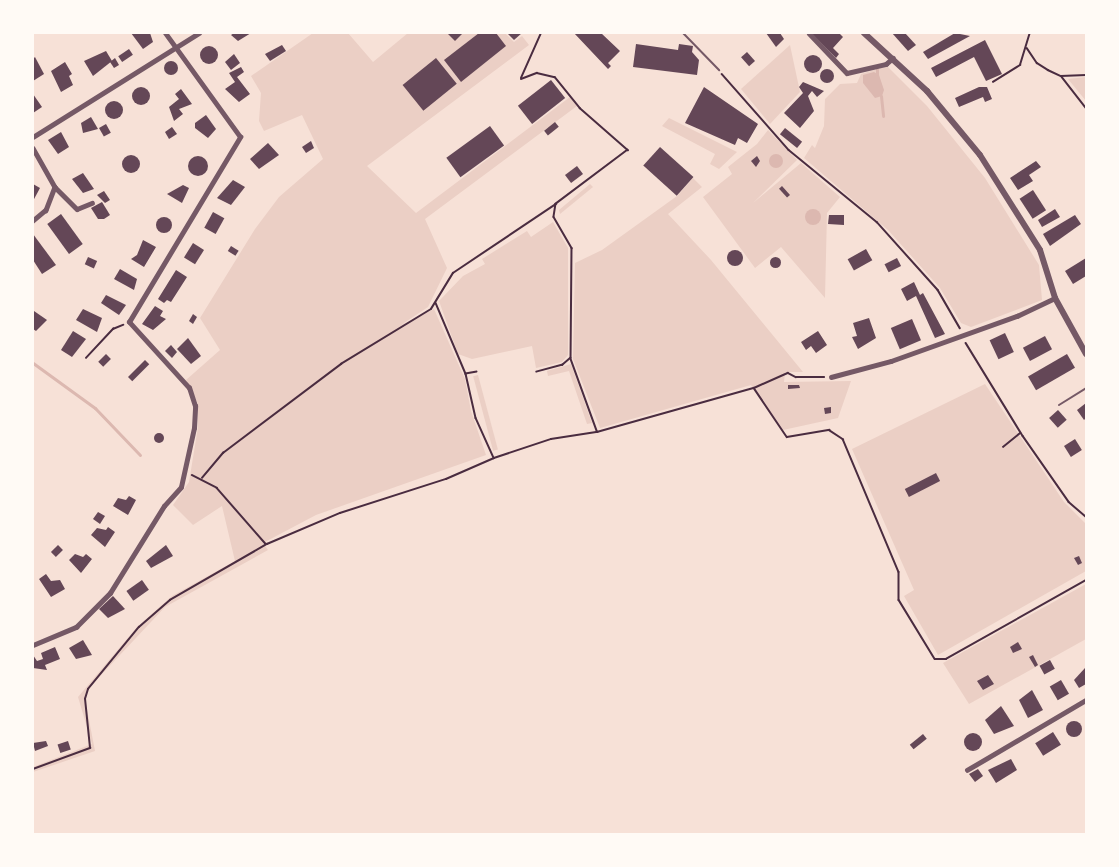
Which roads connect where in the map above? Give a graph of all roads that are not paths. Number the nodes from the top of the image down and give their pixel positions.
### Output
1 (165, 33) edge
2 (199, 33) edge
3 (683, 33) edge
4 (809, 33) edge
5 (864, 33) edge
6 (176, 48) junction
7 (893, 58) junction
8 (719, 70) road end
9 (33, 137) edge
10 (33, 148) edge
11 (55, 187) junction
12 (92, 203) dead end
13 (33, 221) edge
14 (1055, 298) junction
15 (1086, 354) edge
16 (831, 377) road end
17 (1086, 388) edge
18 (1059, 405) dead end
19 (33, 645) edge
20 (1086, 700) edge
21 (967, 770) dead end

1 - 6 street
2 - 6 street
3 - 8 lane
4 - 7 street
5 - 7 street
6 - 9 street
6 - 19 street
7 - 14 street
10 - 11 street
11 - 12 street
11 - 13 street
14 - 15 street
14 - 16 street
17 - 18 lane
20 - 21 street

